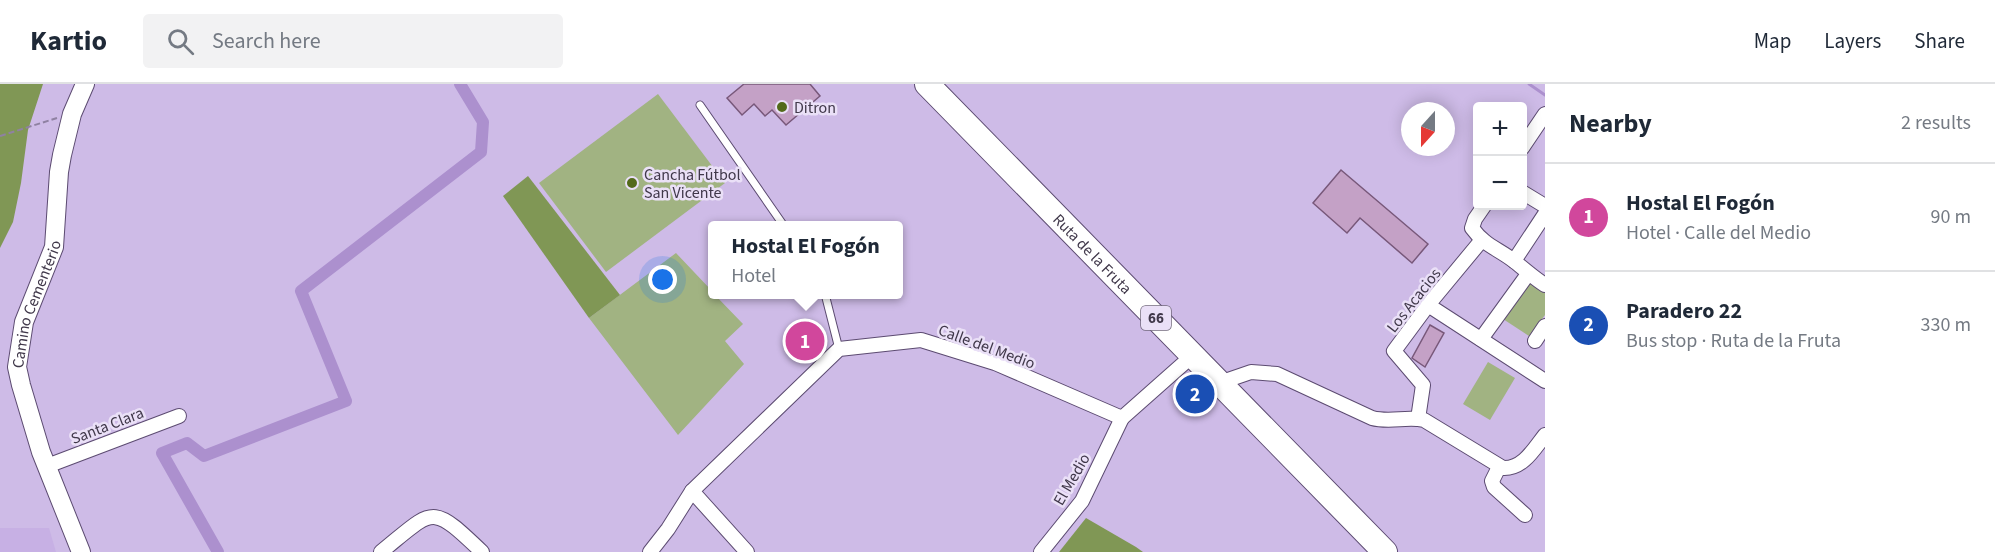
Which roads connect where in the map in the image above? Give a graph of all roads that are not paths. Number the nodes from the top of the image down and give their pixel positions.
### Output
1 (85, 84) edge
2 (927, 84) edge
3 (700, 105) dead end
4 (1545, 114) edge
5 (1527, 141) edge
6 (1527, 195) edge
7 (1545, 206) edge
8 (1481, 210) edge
9 (1545, 214) edge
10 (781, 221) edge
11 (1481, 241) junction
12 (1514, 261) junction
13 (1528, 274) junction
14 (1545, 285) edge
15 (826, 299) edge
16 (1428, 305) junction
17 (1545, 326) edge
18 (1481, 339) junction
19 (1535, 341) dead end
20 (839, 349) junction
21 (1192, 356) junction
22 (1545, 381) edge
23 (1219, 382) junction
24 (179, 416) dead end
25 (1122, 418) junction
26 (1418, 419) junction
27 (1545, 435) edge
28 (47, 466) junction
29 (1498, 467) junction
30 (692, 491) junction
31 (1525, 515) dead end
32 (81, 552) edge
33 (381, 552) edge
34 (482, 552) edge
35 (650, 552) edge
36 (747, 552) edge
37 (1041, 552) edge
38 (1385, 552) edge

1 - 28 street, Camino Cementerio
2 - 21 highway, Ruta de la Fruta / 66
3 - 10 lane
4 - 5 street
6 - 7 street
8 - 11 street
9 - 12 street
11 - 12 street
11 - 16 street, Los Acacios
12 - 13 street
13 - 14 street
13 - 18 street
15 - 20 lane
16 - 18 street
16 - 26 street, Los Acacios
17 - 19 street
18 - 22 street
20 - 25 street, Calle del Medio
20 - 30 street
21 - 23 highway, Ruta de la Fruta / 66
21 - 25 street
23 - 26 street
23 - 38 highway, Ruta de la Fruta / 66
24 - 28 street, Santa Clara
25 - 37 street, El Medio
26 - 29 street
27 - 29 street
28 - 32 street, Camino Cementerio
29 - 31 street
30 - 35 street
30 - 36 street
33 - 34 street

